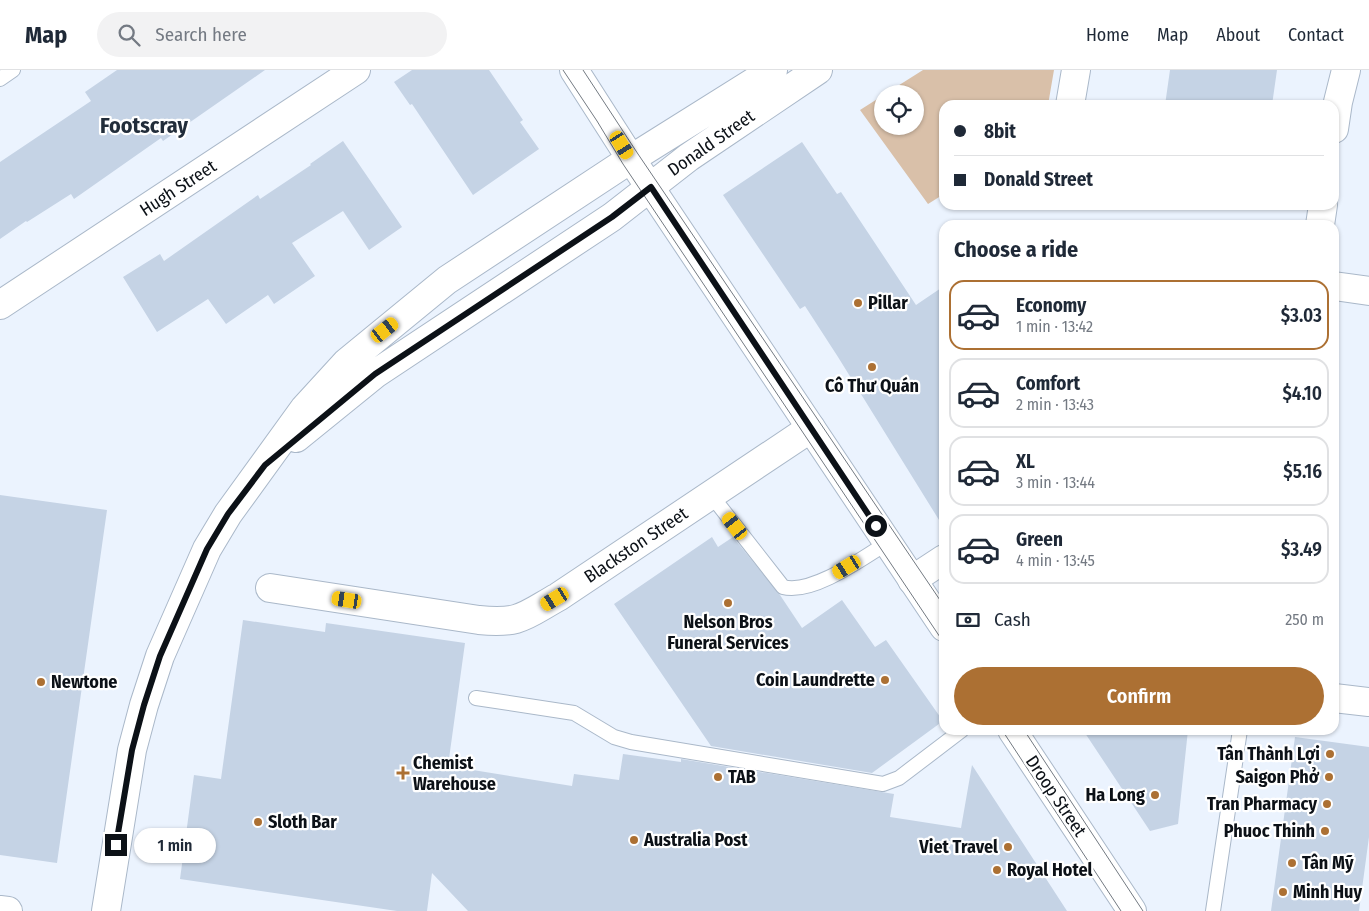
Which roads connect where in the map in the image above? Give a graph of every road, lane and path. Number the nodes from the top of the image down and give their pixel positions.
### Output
1 (13, 70) edge
2 (356, 70) edge
3 (574, 70) edge
4 (773, 70) edge
5 (818, 70) edge
6 (1076, 70) edge
7 (1332, 70) edge
8 (1346, 70) edge
9 (0, 79) edge
10 (1071, 100) edge
11 (1338, 100) edge
12 (1338, 100) edge
13 (631, 159) junction
14 (651, 187) junction
15 (1339, 287) edge
16 (1369, 291) edge
17 (0, 305) edge
18 (811, 428) junction
19 (265, 465) junction
20 (711, 495) junction
21 (887, 542) junction
22 (939, 562) edge
23 (912, 580) junction
24 (270, 588) dead end
25 (939, 620) edge
26 (476, 698) dead end
27 (1339, 699) edge
28 (1369, 702) edge
29 (955, 735) edge
30 (1015, 735) edge
31 (1239, 735) edge
32 (0, 910) edge
33 (8, 911) edge
34 (106, 911) edge
35 (1132, 911) edge
36 (1213, 911) edge

1 - 9 lane
2 - 17 street, Hugh Street
3 - 13 street
4 - 13 street, Donald Street
5 - 14 street, Donald Street
6 - 10 street
7 - 11 street
8 - 12 street
13 - 14 street
13 - 19 street, Donald Street
14 - 18 street
14 - 19 street, Donald Street
15 - 16 street
18 - 20 street, Blackston Street
18 - 21 street
19 - 34 street, Donald Street
20 - 21 lane
20 - 24 street, Blackston Street
21 - 23 street
22 - 23 street
23 - 25 street
26 - 29 lane
27 - 28 street
30 - 35 street, Droop Street
31 - 36 lane
32 - 33 street

